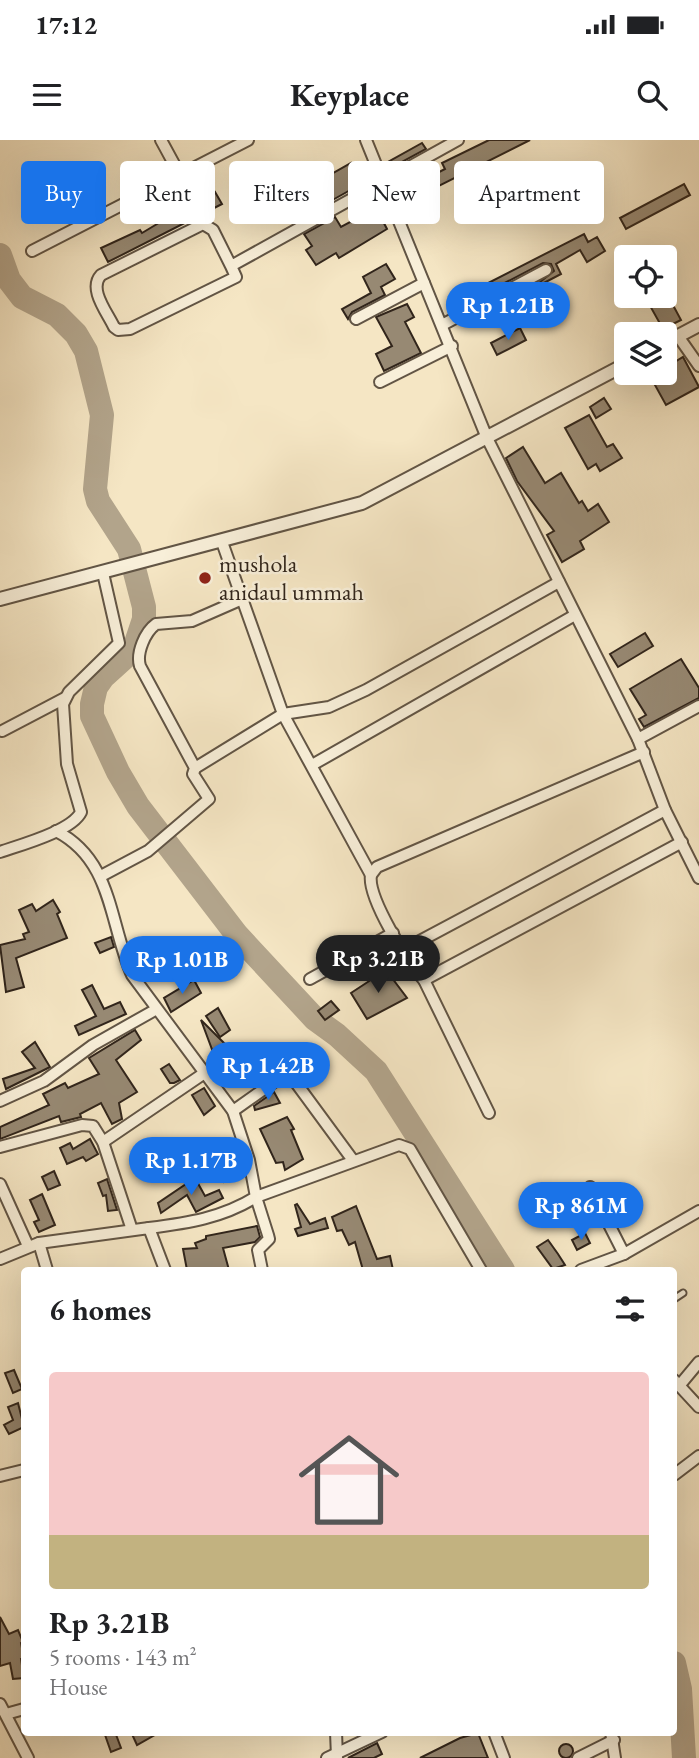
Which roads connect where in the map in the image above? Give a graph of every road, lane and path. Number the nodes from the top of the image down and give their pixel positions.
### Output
1 (161, 140) edge
2 (248, 140) edge
3 (366, 140) edge
4 (458, 140) edge
5 (172, 161) edge
6 (207, 161) edge
7 (375, 161) edge
8 (420, 161) edge
9 (348, 201) edge
10 (120, 206) edge
11 (401, 224) edge
12 (32, 251) dead end
13 (231, 266) junction
14 (546, 270) dead end
15 (424, 283) junction
16 (356, 319) dead end
17 (442, 325) junction
18 (699, 325) edge
19 (678, 336) joint
20 (452, 346) junction
21 (699, 366) edge
22 (614, 370) edge
23 (380, 382) dead end
24 (487, 438) junction
25 (222, 542) junction
26 (107, 572) junction
27 (559, 582) junction
28 (0, 599) edge
29 (240, 600) junction
30 (575, 615) junction
31 (65, 698) junction
32 (699, 706) edge
33 (283, 714) junction
34 (2, 730) dead end
35 (638, 739) junction
36 (643, 752) junction
37 (312, 765) junction
38 (195, 768) junction
39 (665, 810) junction
40 (56, 831) junction
41 (682, 842) junction
42 (0, 852) edge
43 (371, 875) junction
44 (101, 876) junction
45 (699, 878) edge
46 (394, 933) junction
47 (403, 950) junction
48 (310, 979) dead end
49 (424, 980) junction
50 (155, 1010) junction
51 (206, 1072) junction
52 (0, 1101) edge
53 (233, 1111) junction
54 (489, 1113) dead end
55 (103, 1142) junction
56 (0, 1147) edge
57 (352, 1159) junction
58 (0, 1184) edge
59 (590, 1187) dead end
60 (256, 1197) junction
61 (699, 1211) edge
62 (149, 1228) junction
63 (132, 1230) junction
64 (34, 1245) junction
65 (619, 1257) junction
66 (0, 1259) edge
67 (45, 1267) edge
68 (164, 1267) edge
69 (261, 1267) edge
70 (479, 1267) edge
71 (590, 1267) edge
72 (619, 1267) edge
73 (683, 1293) dead end
74 (677, 1297) edge
75 (699, 1362) edge
76 (677, 1382) edge
77 (677, 1384) edge
78 (699, 1408) edge
79 (699, 1456) edge
80 (21, 1471) edge
81 (677, 1473) edge
82 (0, 1475) edge
83 (2, 1709) edge
84 (21, 1709) edge
85 (336, 1736) edge
86 (374, 1736) edge
87 (496, 1736) edge
88 (612, 1736) edge
89 (333, 1757) edge
90 (28, 1758) edge
91 (504, 1758) edge
92 (578, 1758) edge
93 (615, 1758) edge

1 - 5 street
2 - 6 street
3 - 7 street
4 - 8 street
9 - 13 street
10 - 12 street
11 - 15 street
13 - 13 street
14 - 17 street
15 - 16 street
15 - 17 street
17 - 20 street
18 - 19 street
19 - 21 street
20 - 23 street
20 - 24 street
22 - 24 street
24 - 25 street
24 - 27 street
25 - 26 street
25 - 29 street
26 - 28 street
26 - 31 street
27 - 30 street
27 - 33 street
29 - 33 street
29 - 38 street
30 - 35 street
30 - 37 street
31 - 34 street
31 - 40 street
32 - 35 street
33 - 37 street
33 - 38 street
35 - 36 street
36 - 39 street
36 - 43 street
37 - 43 street
38 - 44 street
39 - 41 street
39 - 47 street
40 - 42 street
40 - 44 street
41 - 45 street
41 - 49 street
43 - 46 street
44 - 50 street
46 - 47 street
46 - 48 street
47 - 49 street
49 - 54 street
50 - 51 street
50 - 52 street
51 - 53 street
51 - 55 street
53 - 57 street
53 - 60 street
55 - 56 street
55 - 63 street
57 - 60 street
57 - 70 street
58 - 64 street
59 - 65 street
60 - 62 street
60 - 69 street
61 - 65 street
62 - 63 street
62 - 68 street
63 - 64 street
64 - 66 street
64 - 67 street
65 - 71 street
65 - 72 street
73 - 74 lane
75 - 76 street
77 - 78 street
79 - 81 street
80 - 82 street
83 - 84 street
83 - 90 street
85 - 89 street
86 - 89 street
87 - 91 street
88 - 92 street
88 - 93 street

